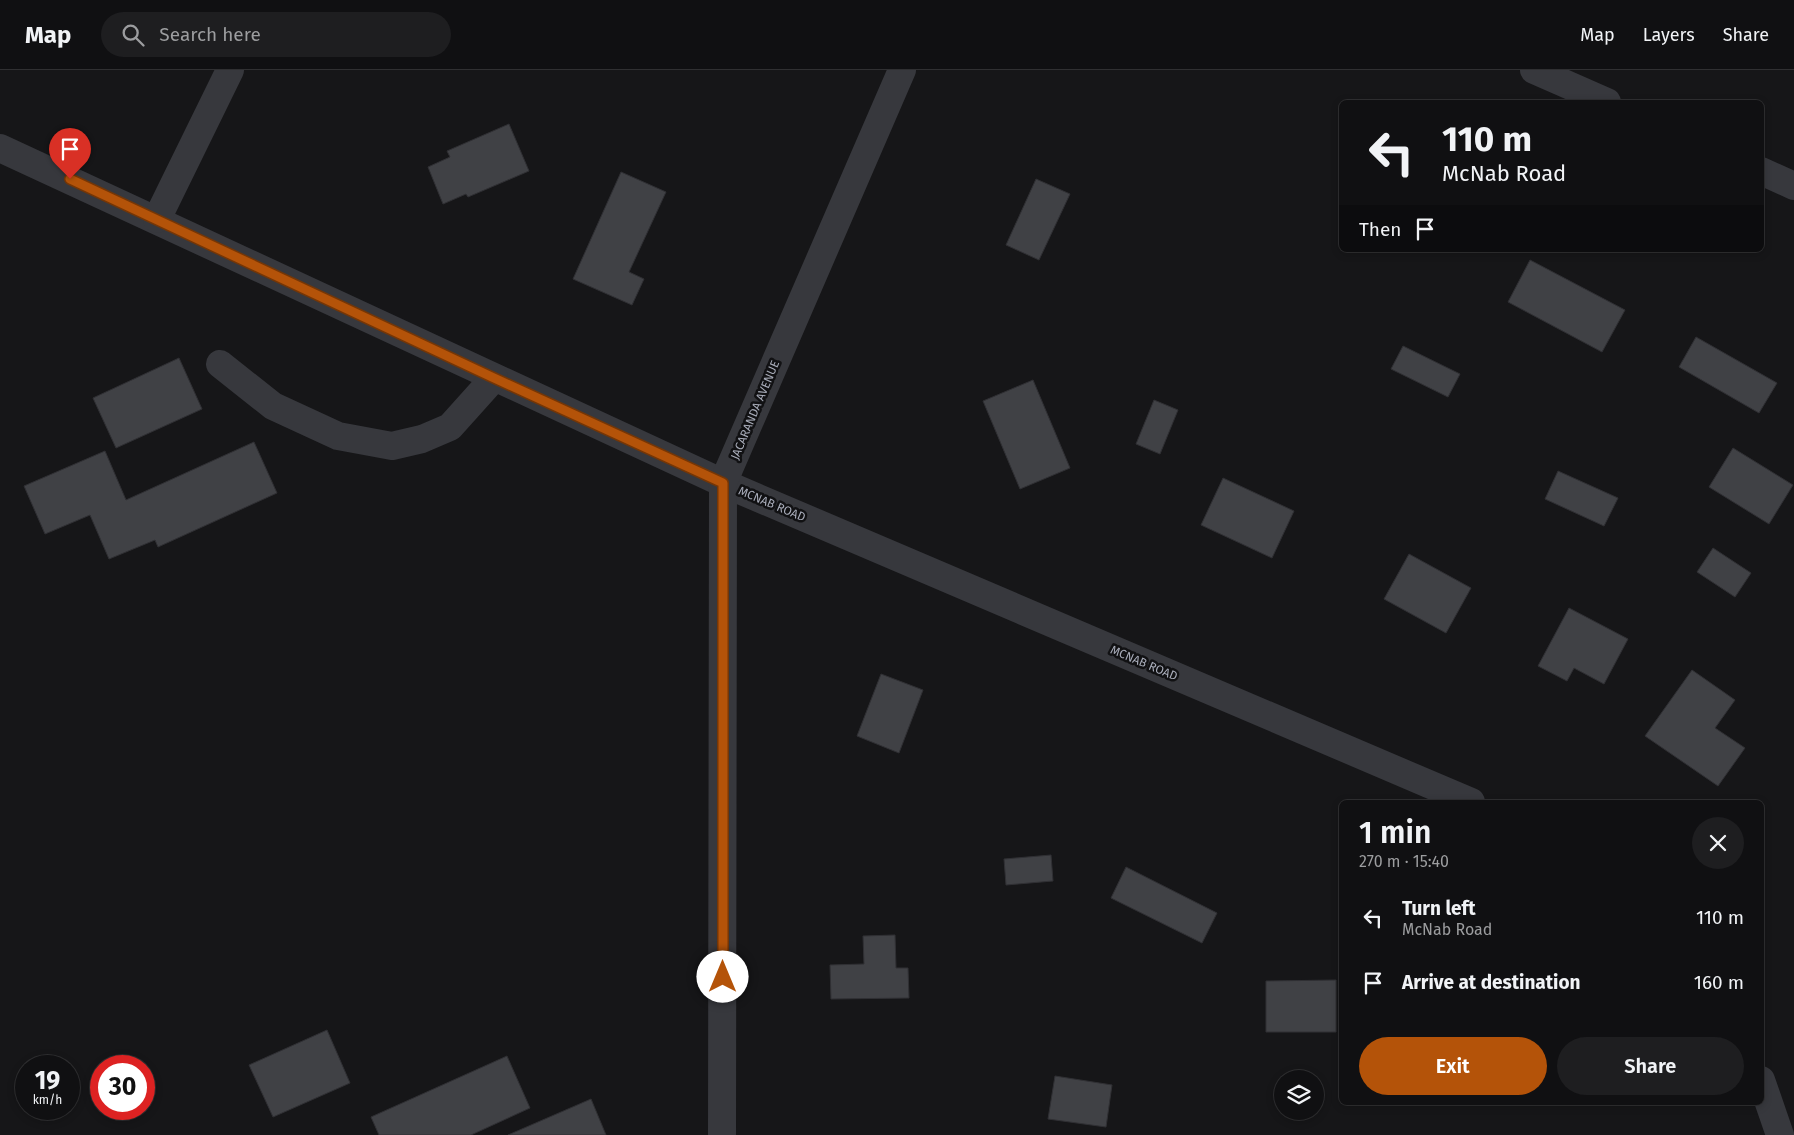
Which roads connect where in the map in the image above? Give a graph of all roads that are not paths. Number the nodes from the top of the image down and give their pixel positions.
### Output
1 (230, 70) edge
2 (902, 70) edge
3 (1534, 70) edge
4 (1602, 100) edge
5 (0, 148) edge
6 (1764, 172) edge
7 (1794, 186) edge
8 (157, 219) junction
9 (220, 364) dead end
10 (494, 378) junction
11 (723, 483) junction
12 (1466, 800) edge
13 (1764, 1089) edge
14 (722, 1135) edge
15 (1780, 1135) edge

1 - 8 street
2 - 11 street, JACARANDA AVENUE
3 - 4 street
5 - 8 street, MCNAB ROAD
6 - 7 street
8 - 10 street, MCNAB ROAD
9 - 10 street
10 - 11 street, MCNAB ROAD
11 - 12 street, MCNAB ROAD
11 - 14 street, JACARANDA AVENUE
13 - 15 street

